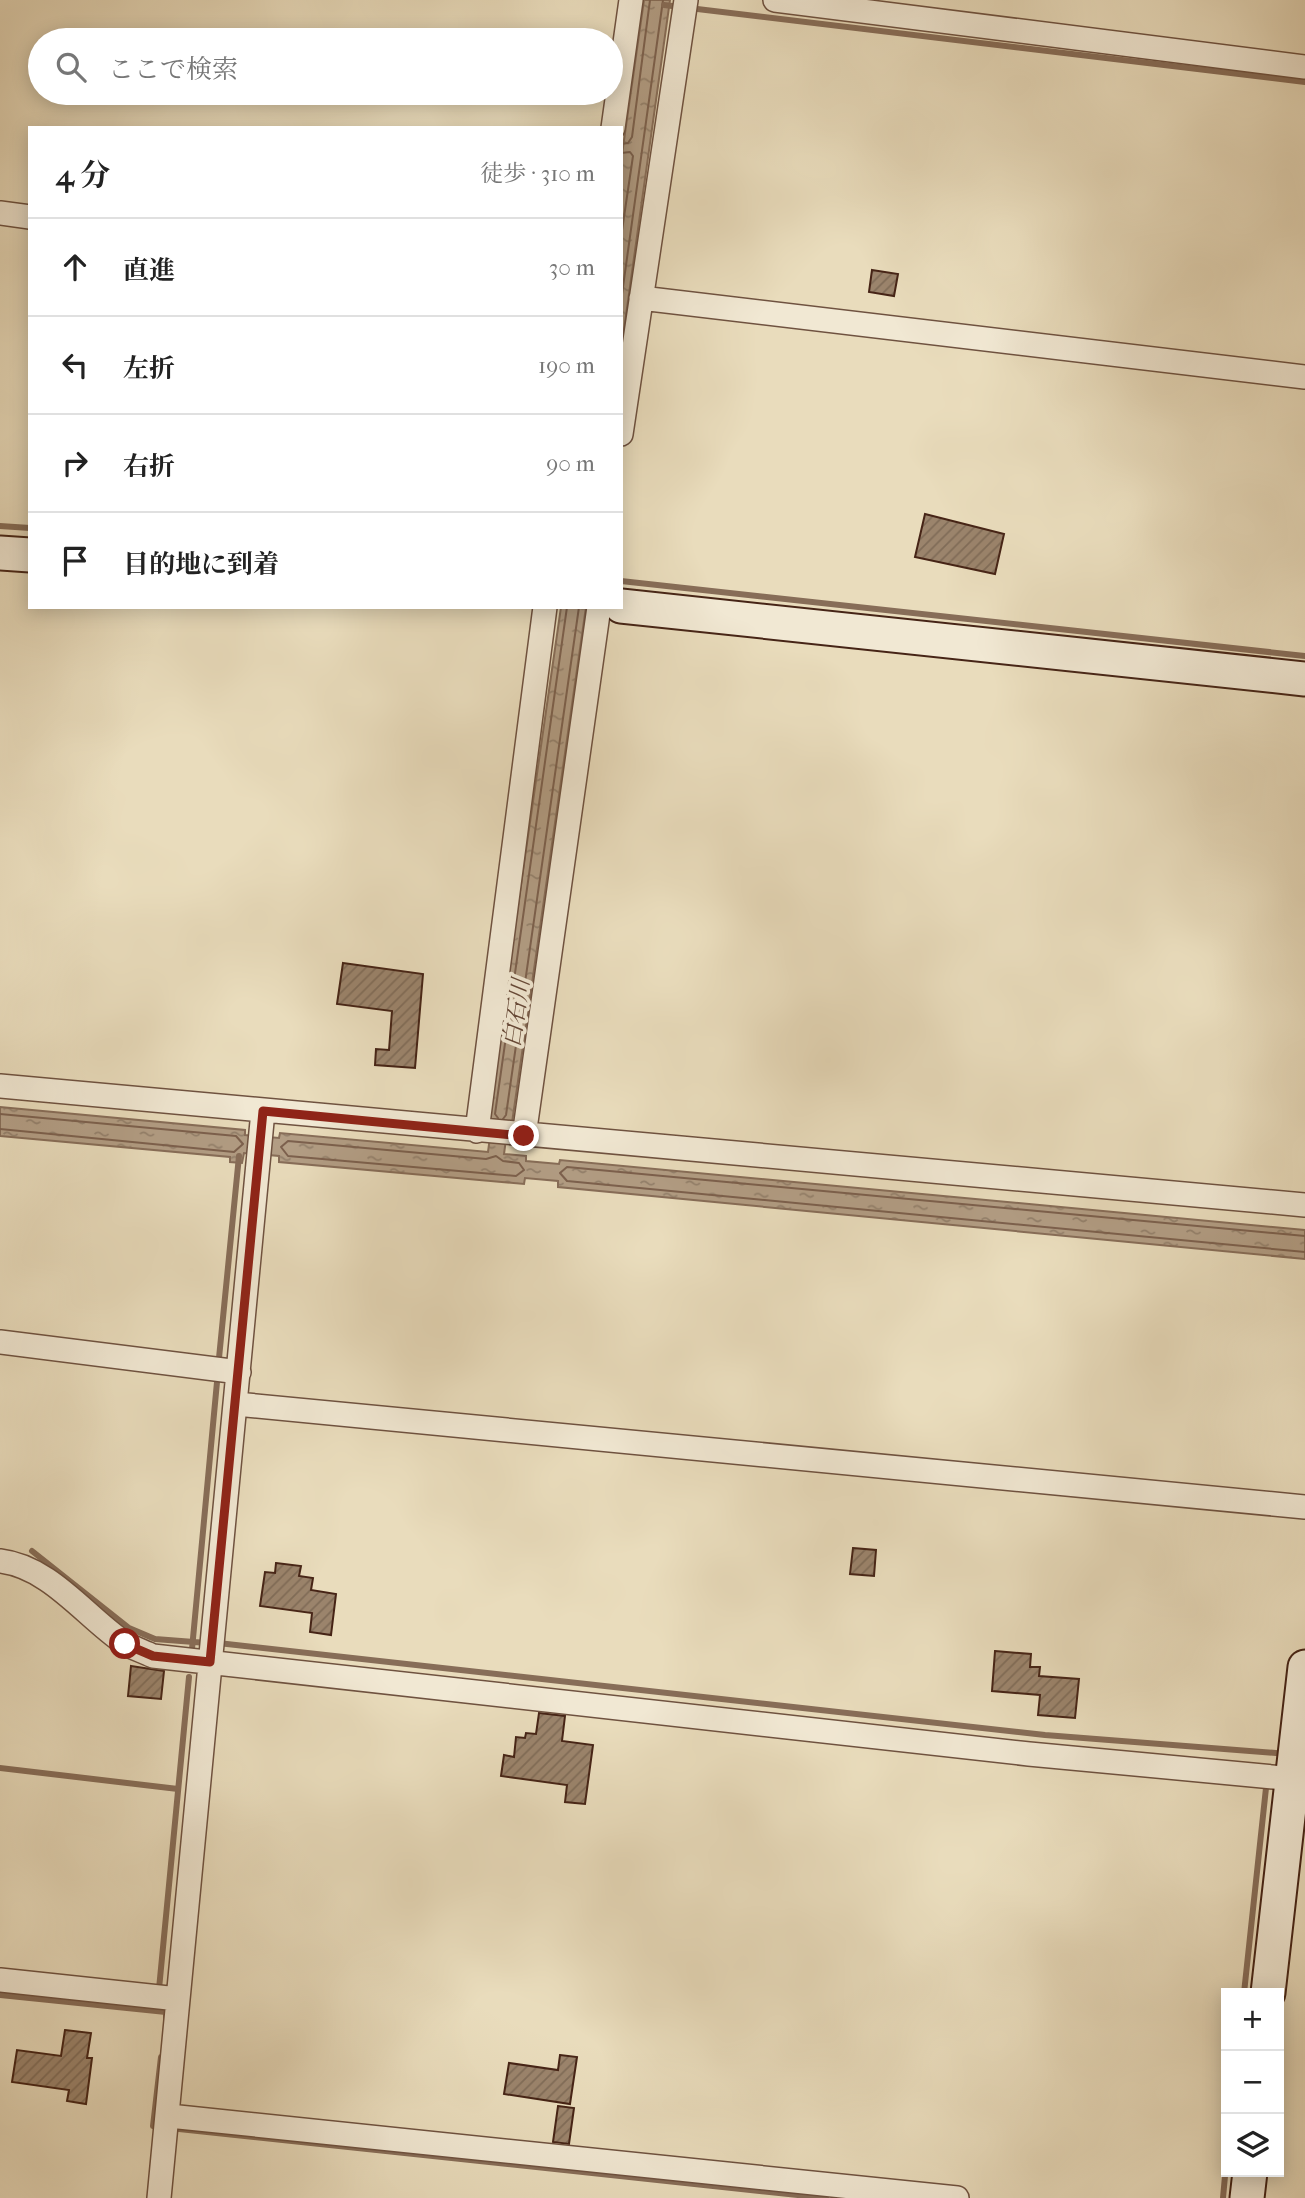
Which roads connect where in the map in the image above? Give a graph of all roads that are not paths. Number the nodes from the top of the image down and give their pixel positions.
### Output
1 (631, 0) edge
2 (775, 0) edge
3 (685, 8) edge
4 (623, 60) edge
5 (1305, 67) edge
6 (617, 105) edge
7 (614, 126) edge
8 (0, 213) edge
9 (28, 217) edge
10 (641, 299) junction
11 (1305, 377) edge
12 (623, 420) edge
13 (0, 553) edge
14 (28, 555) edge
15 (623, 606) edge
16 (545, 609) edge
17 (599, 609) edge
18 (1305, 680) edge
19 (0, 1086) edge
20 (262, 1121) junction
21 (481, 1131) junction
22 (518, 1135) junction
23 (1305, 1205) edge
24 (0, 1342) edge
25 (239, 1372) junction
26 (236, 1404) junction
27 (1305, 1507) edge
28 (0, 1561) edge
29 (212, 1649) junction
30 (1305, 1667) edge
31 (1298, 1779) edge
32 (0, 1980) edge
33 (1269, 1988) edge
34 (178, 1999) junction
35 (169, 2116) junction
36 (1249, 2177) edge
37 (159, 2198) edge
38 (957, 2198) edge
39 (1247, 2198) edge

1 - 4 street
2 - 5 street
3 - 10 street
6 - 7 street
8 - 9 street
10 - 11 street
10 - 12 street
13 - 14 street
15 - 18 street
16 - 21 street
17 - 22 street
19 - 20 street
20 - 21 street
20 - 25 street
21 - 22 street
22 - 23 street
24 - 25 street
25 - 26 street
26 - 27 street
26 - 29 street
28 - 29 street
29 - 31 street
29 - 34 street
30 - 31 street
31 - 33 street
32 - 34 street
34 - 35 street
35 - 37 street
35 - 38 street
36 - 39 street

